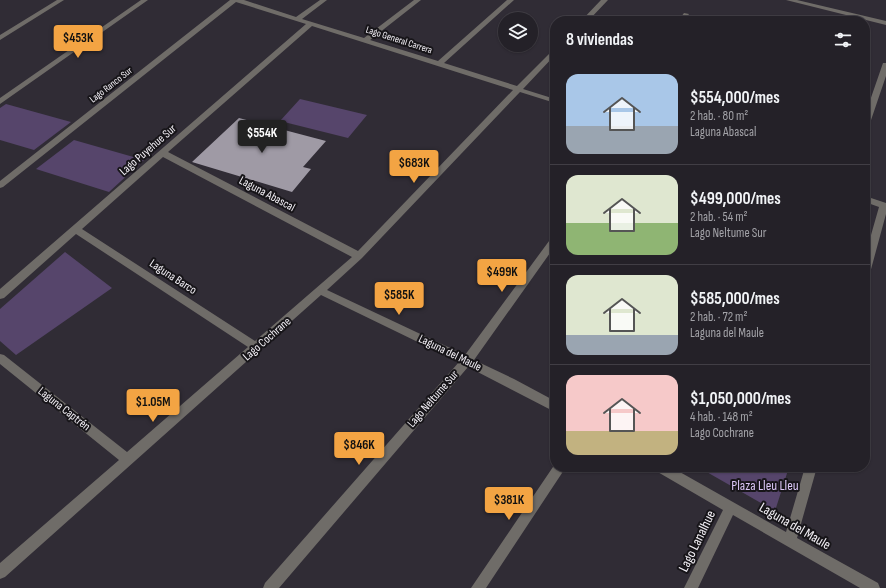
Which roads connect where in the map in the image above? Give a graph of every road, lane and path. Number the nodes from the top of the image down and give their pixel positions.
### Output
1 (60, 0) edge
2 (145, 0) edge
3 (234, 0) edge
4 (237, 0) edge
5 (324, 0) edge
6 (418, 0) edge
7 (511, 0) edge
8 (605, 0) edge
9 (789, 0) edge
10 (589, 16) edge
11 (856, 16) edge
12 (297, 19) junction
13 (870, 19) edge
14 (886, 23) edge
15 (311, 24) junction
16 (0, 38) edge
17 (365, 41) junction
18 (550, 56) edge
19 (439, 64) junction
20 (886, 65) edge
21 (517, 89) junction
22 (550, 99) edge
23 (0, 102) edge
24 (870, 111) edge
25 (163, 153) junction
26 (0, 185) edge
27 (870, 202) edge
28 (885, 206) edge
29 (76, 229) junction
30 (550, 246) edge
31 (359, 256) junction
32 (870, 256) edge
33 (321, 291) junction
34 (0, 295) edge
35 (256, 347) junction
36 (0, 358) edge
37 (467, 361) junction
38 (550, 404) edge
39 (128, 460) junction
40 (557, 472) edge
41 (669, 472) edge
42 (810, 472) edge
43 (731, 507) junction
44 (790, 541) junction
45 (0, 572) edge
46 (270, 588) edge
47 (478, 588) edge
48 (691, 588) edge
49 (873, 588) edge

1 - 16 street
2 - 23 street
3 - 26 street, Lago Ranco Sur
4 - 12 street, Lago General Carrera
5 - 12 street
6 - 17 street
7 - 19 street
8 - 10 street
9 - 11 street
12 - 15 street, Lago General Carrera
13 - 14 street
15 - 17 street, Lago General Carrera
15 - 25 street, Lago Puyehue Sur
17 - 19 street, Lago General Carrera
18 - 21 street, Lago Cochrane
19 - 21 street, Lago General Carrera
20 - 24 street
21 - 22 street, Lago General Carrera
21 - 31 street, Lago Cochrane
25 - 29 street, Lago Puyehue Sur
25 - 31 street, Laguna Abascal
27 - 28 street
28 - 32 street
29 - 34 street, Lago Puyehue Sur
29 - 35 street, Laguna Barco
30 - 37 street, Lago Neltume Sur
31 - 33 street, Lago Cochrane
33 - 35 street, Lago Cochrane
33 - 37 street, Laguna del Maule
35 - 39 street, Lago Cochrane
36 - 39 street, Laguna Captrén
37 - 38 street, Laguna del Maule
37 - 46 street, Lago Neltume Sur
39 - 45 street, Lago Cochrane
40 - 47 street
41 - 43 street, Laguna del Maule
42 - 44 street
43 - 44 street, Laguna del Maule
43 - 48 street, Lago Lanalhue
44 - 49 street, Laguna del Maule

